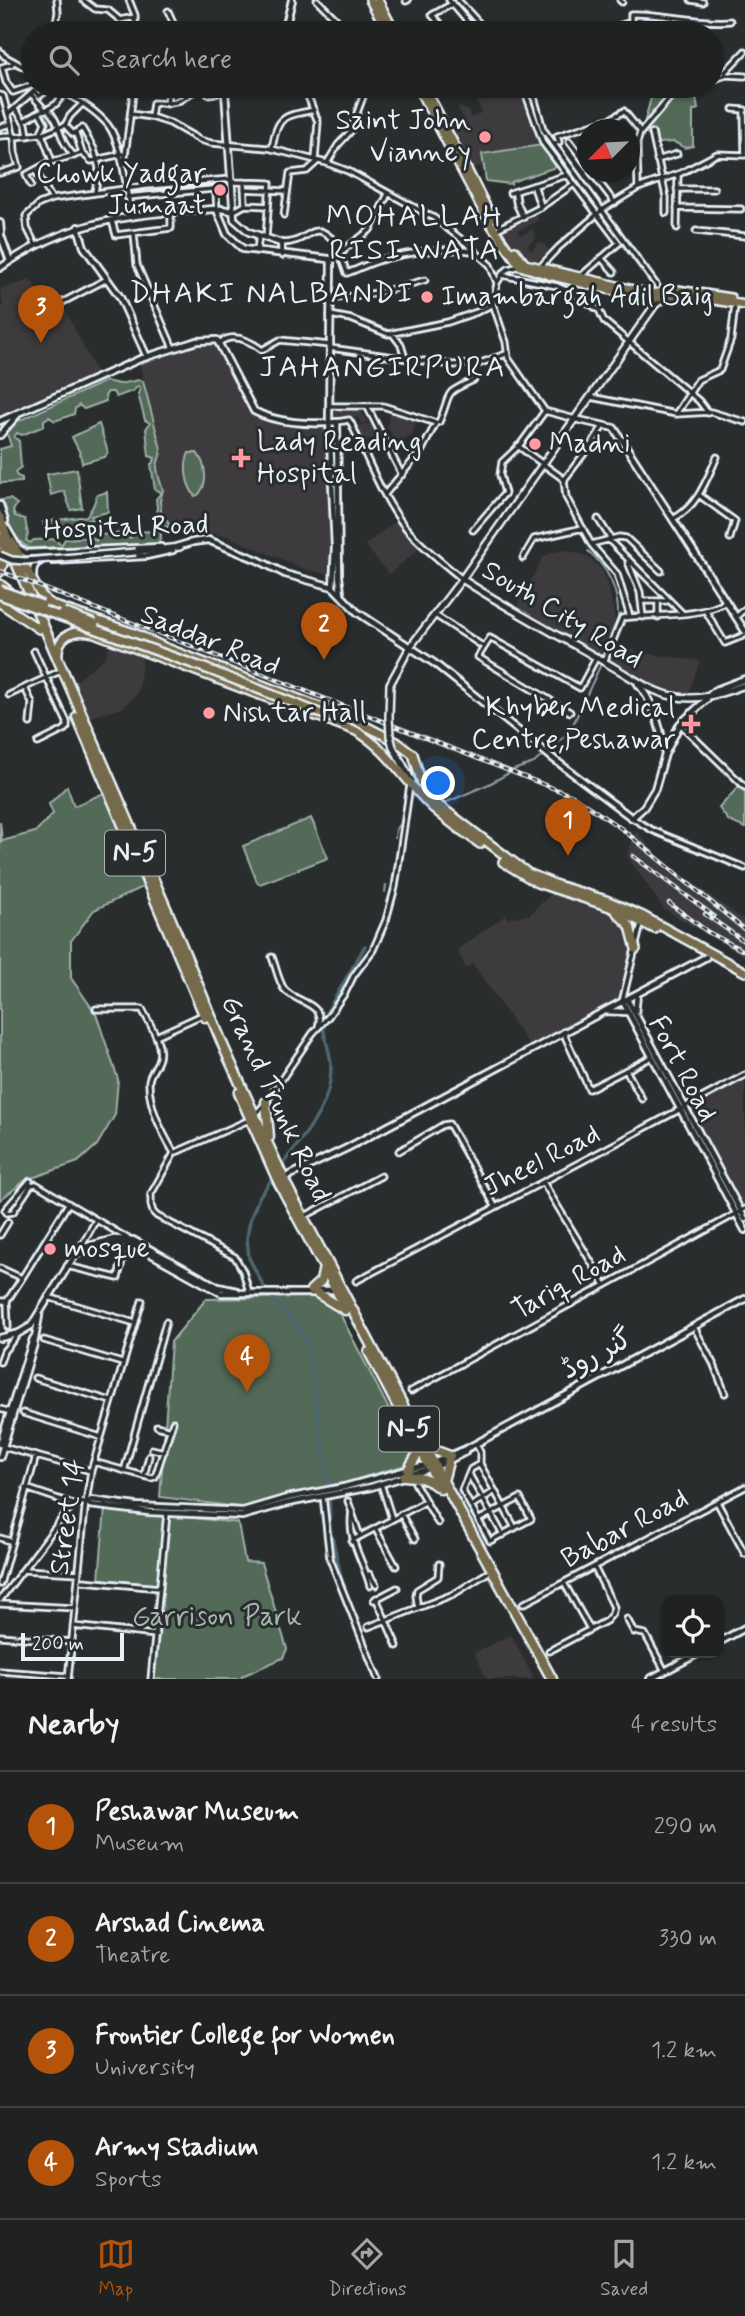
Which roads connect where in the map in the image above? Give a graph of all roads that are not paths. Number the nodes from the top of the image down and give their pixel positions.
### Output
1 (57, 0) edge
2 (83, 0) edge
3 (129, 0) edge
4 (292, 0) edge
5 (317, 0) edge
6 (370, 0) edge
7 (378, 0) edge
8 (458, 0) edge
9 (691, 0) edge
10 (451, 2) edge
11 (703, 2) dead end
12 (168, 11) dead end
13 (135, 17) junction
14 (56, 21) edge
15 (135, 21) edge
16 (173, 21) edge
17 (287, 21) edge
18 (339, 21) edge
19 (381, 21) edge
20 (389, 21) edge
21 (437, 21) edge
22 (467, 21) edge
23 (477, 21) edge
24 (631, 21) edge
25 (697, 21) edge
26 (730, 21) dead end
27 (724, 22) edge
28 (0, 51) edge
29 (745, 51) edge
30 (13, 61) junction
31 (21, 65) edge
32 (1, 70) edge
33 (726, 75) joint
34 (745, 76) edge
35 (21, 91) edge
36 (0, 95) edge
37 (25, 98) edge
38 (39, 98) edge
39 (61, 98) edge
40 (73, 98) edge
41 (133, 98) edge
42 (168, 98) edge
43 (183, 98) edge
44 (226, 98) edge
45 (309, 98) edge
46 (363, 98) edge
47 (428, 98) edge
48 (428, 98) edge
49 (527, 98) edge
50 (534, 98) edge
51 (670, 98) edge
52 (82, 104) junction
53 (167, 104) junction
54 (15, 109) junction
55 (46, 109) junction
56 (733, 109) dead end
57 (314, 110) junction
58 (745, 110) edge
59 (38, 112) junction
60 (8, 114) junction
61 (131, 114) junction
62 (151, 117) junction
63 (609, 119) edge
64 (630, 119) edge
65 (24, 121) junction
66 (11, 124) junction
67 (65, 125) junction
68 (0, 127) edge
69 (59, 128) junction
70 (577, 130) edge
71 (641, 132) joint
72 (652, 133) dead end
73 (42, 134) junction
74 (72, 134) junction
75 (0, 136) edge
76 (14, 136) junction
77 (27, 136) junction
78 (569, 141) dead end
79 (554, 144) junction
80 (230, 145) junction
81 (272, 149) junction
82 (577, 152) edge
83 (82, 153) junction
84 (122, 154) junction
85 (677, 154) dead end
86 (745, 155) edge
87 (74, 156) junction
88 (97, 160) junction
89 (657, 160) junction
90 (52, 161) junction
91 (316, 161) junction
92 (327, 163) junction
93 (35, 170) junction
94 (0, 173) edge
95 (678, 174) junction
96 (567, 176) junction
97 (233, 180) junction
98 (661, 180) junction
99 (243, 182) junction
100 (599, 182) edge
101 (574, 184) junction
102 (31, 185) dead end
103 (534, 186) junction
104 (638, 188) junction
105 (125, 189) junction
106 (244, 189) junction
107 (677, 189) junction
108 (714, 189) dead end
109 (270, 190) junction
110 (287, 191) junction
111 (95, 192) junction
112 (513, 193) joint
113 (388, 194) junction
114 (127, 197) junction
115 (52, 199) junction
116 (615, 203) junction
117 (245, 205) junction
118 (268, 206) junction
119 (541, 207) junction
120 (677, 208) junction
121 (741, 209) dead end
122 (217, 210) junction
123 (602, 210) junction
124 (171, 212) junction
125 (233, 212) junction
126 (666, 213) dead end
127 (284, 215) dead end
128 (597, 215) junction
129 (523, 216) junction
130 (132, 217) junction
131 (112, 220) junction
132 (0, 223) edge
133 (78, 227) junction
134 (499, 228) junction
135 (677, 228) dead end
136 (696, 231) dead end
137 (134, 233) junction
138 (259, 235) junction
139 (745, 236) edge
140 (458, 237) junction
141 (266, 238) junction
142 (281, 243) junction
143 (36, 246) junction
144 (455, 250) junction
145 (474, 251) junction
146 (256, 252) junction
147 (342, 252) junction
148 (282, 256) junction
149 (601, 258) junction
150 (330, 260) junction
151 (10, 261) junction
152 (522, 265) junction
153 (0, 268) edge
154 (540, 268) junction
155 (614, 272) dead end
156 (502, 275) junction
157 (579, 277) junction
158 (108, 278) junction
159 (425, 280) dead end
160 (497, 283) junction
161 (657, 286) dead end
162 (666, 294) junction
163 (698, 295) junction
164 (651, 296) junction
165 (330, 299) junction
166 (63, 302) dead end
167 (736, 303) junction
168 (745, 303) edge
169 (493, 304) junction
170 (330, 315) junction
171 (392, 332) junction
172 (219, 343) junction
173 (629, 343) junction
174 (330, 347) junction
175 (173, 348) junction
176 (507, 354) junction
177 (147, 357) junction
178 (405, 359) junction
179 (471, 366) junction
180 (690, 394) junction
181 (590, 397) junction
182 (366, 406) junction
183 (330, 407) junction
184 (545, 411) junction
185 (18, 413) junction
186 (708, 413) junction
187 (676, 414) junction
188 (575, 419) junction
189 (0, 421) edge
190 (337, 422) junction
191 (745, 422) edge
192 (330, 423) junction
193 (436, 423) junction
194 (603, 426) junction
195 (0, 435) edge
196 (518, 446) junction
197 (717, 457) dead end
198 (542, 464) junction
199 (402, 475) junction
200 (565, 480) junction
201 (386, 494) junction
202 (699, 495) junction
203 (336, 504) junction
204 (0, 505) edge
205 (0, 517) edge
206 (598, 519) dead end
207 (673, 519) junction
208 (583, 528) junction
209 (473, 530) dead end
210 (8, 531) junction
211 (730, 538) dead end
212 (0, 539) edge
213 (610, 539) junction
214 (591, 544) junction
215 (180, 547) junction
216 (1, 553) edge
217 (523, 558) dead end
218 (627, 559) junction
219 (661, 571) dead end
220 (0, 572) edge
221 (32, 579) junction
222 (461, 579) junction
223 (333, 587) junction
224 (39, 592) junction
225 (341, 593) junction
226 (1, 594) edge
227 (642, 601) junction
228 (657, 601) junction
229 (670, 601) junction
230 (726, 602) junction
231 (34, 604) junction
232 (745, 609) edge
233 (705, 610) junction
234 (682, 613) junction
235 (435, 615) junction
236 (630, 617) junction
237 (643, 617) junction
238 (658, 617) junction
239 (735, 618) junction
240 (39, 629) junction
241 (745, 633) edge
242 (164, 647) junction
243 (410, 647) junction
244 (484, 647) junction
245 (34, 651) dead end
246 (596, 657) junction
247 (58, 659) junction
248 (604, 662) junction
249 (58, 671) junction
250 (47, 677) junction
251 (745, 679) edge
252 (636, 681) junction
253 (745, 685) edge
254 (25, 688) junction
255 (9, 695) dead end
256 (707, 699) junction
257 (570, 712) dead end
258 (30, 723) dead end
259 (680, 724) junction
260 (353, 730) junction
261 (38, 743) dead end
262 (96, 754) junction
263 (665, 754) junction
264 (410, 783) junction
265 (745, 788) edge
266 (425, 795) junction
267 (632, 818) junction
268 (745, 868) edge
269 (610, 907) junction
270 (642, 922) junction
271 (636, 949) junction
272 (271, 957) dead end
273 (706, 957) junction
274 (745, 974) edge
275 (638, 994) junction
276 (624, 1001) junction
277 (96, 1009) dead end
278 (604, 1011) junction
279 (628, 1012) junction
280 (204, 1014) junction
281 (635, 1014) junction
282 (317, 1028) junction
283 (563, 1032) junction
284 (156, 1036) junction
285 (652, 1057) junction
286 (626, 1070) junction
287 (745, 1075) edge
288 (642, 1099) dead end
289 (266, 1102) junction
290 (682, 1110) junction
291 (253, 1116) junction
292 (399, 1151) dead end
293 (272, 1152) junction
294 (174, 1153) junction
295 (278, 1173) junction
296 (381, 1176) dead end
297 (30, 1181) dead end
298 (543, 1182) junction
299 (68, 1204) junction
300 (495, 1206) junction
301 (741, 1211) edge
302 (303, 1217) junction
303 (745, 1219) edge
304 (96, 1220) junction
305 (8, 1222) dead end
306 (745, 1230) edge
307 (0, 1235) edge
308 (127, 1241) junction
309 (79, 1253) junction
310 (67, 1266) junction
311 (324, 1267) junction
312 (0, 1268) edge
313 (22, 1278) junction
314 (356, 1281) dead end
315 (605, 1285) junction
316 (339, 1290) junction
317 (249, 1292) junction
318 (314, 1292) junction
319 (48, 1297) junction
320 (745, 1299) edge
321 (0, 1301) edge
322 (7, 1301) junction
323 (142, 1301) dead end
324 (347, 1311) junction
325 (40, 1314) junction
326 (166, 1322) dead end
327 (135, 1323) junction
328 (8, 1327) dead end
329 (694, 1327) junction
330 (22, 1332) junction
331 (0, 1338) edge
332 (34, 1338) junction
333 (44, 1340) dead end
334 (0, 1362) edge
335 (122, 1363) junction
336 (35, 1378) dead end
337 (411, 1391) dead end
338 (725, 1392) dead end
339 (111, 1401) junction
340 (0, 1409) edge
341 (11, 1412) junction
342 (23, 1413) dead end
343 (173, 1422) dead end
344 (157, 1426) dead end
345 (170, 1430) junction
346 (101, 1437) junction
347 (476, 1444) junction
348 (1, 1446) edge
349 (423, 1448) junction
350 (152, 1449) dead end
351 (164, 1452) junction
352 (0, 1455) edge
353 (36, 1456) junction
354 (149, 1456) dead end
355 (449, 1459) junction
356 (94, 1462) junction
357 (480, 1464) junction
358 (431, 1466) junction
359 (91, 1471) junction
360 (124, 1471) junction
361 (406, 1473) junction
362 (469, 1474) junction
363 (144, 1476) junction
364 (415, 1483) dead end
365 (381, 1484) junction
366 (442, 1485) junction
367 (745, 1487) edge
368 (26, 1488) junction
369 (495, 1491) junction
370 (327, 1494) junction
371 (483, 1499) junction
372 (348, 1501) dead end
373 (87, 1502) junction
374 (425, 1502) junction
375 (717, 1502) junction
376 (73, 1504) junction
377 (471, 1506) junction
378 (504, 1506) junction
379 (352, 1511) junction
380 (167, 1513) junction
381 (491, 1513) junction
382 (401, 1514) junction
383 (393, 1519) junction
384 (478, 1520) junction
385 (438, 1523) dead end
386 (375, 1528) junction
387 (515, 1528) junction
388 (503, 1535) junction
389 (361, 1536) junction
390 (0, 1538) edge
391 (415, 1539) dead end
392 (10, 1541) junction
393 (352, 1542) junction
394 (745, 1554) edge
395 (439, 1564) dead end
396 (396, 1566) dead end
397 (594, 1567) junction
398 (23, 1570) junction
399 (366, 1570) junction
400 (79, 1573) junction
401 (487, 1573) junction
402 (83, 1581) dead end
403 (564, 1583) junction
404 (0, 1584) edge
405 (376, 1585) dead end
406 (370, 1586) dead end
407 (160, 1588) junction
408 (397, 1588) dead end
409 (0, 1602) edge
410 (523, 1604) dead end
411 (75, 1608) junction
412 (418, 1608) junction
413 (627, 1619) dead end
414 (386, 1620) junction
415 (73, 1626) junction
416 (368, 1627) dead end
417 (590, 1629) junction
418 (743, 1631) edge
419 (156, 1635) junction
420 (0, 1636) edge
421 (724, 1640) edge
422 (72, 1642) junction
423 (397, 1646) dead end
424 (549, 1651) dead end
425 (690, 1658) edge
426 (0, 1671) edge
427 (665, 1671) junction
428 (68, 1678) edge
429 (152, 1679) edge
430 (378, 1679) edge
431 (546, 1679) edge
432 (552, 1679) edge
433 (650, 1679) edge

1 - 14 street
2 - 13 street
3 - 13 street
4 - 17 street
5 - 18 street
6 - 19 main road
7 - 20 main road
8 - 23 street
9 - 11 street
10 - 21 street
10 - 22 street
12 - 16 street
13 - 15 street
24 - 25 street
26 - 27 street
28 - 30 street
29 - 33 street
30 - 31 street
30 - 32 street
32 - 35 street
33 - 34 street
36 - 60 street
37 - 54 street
38 - 55 street
39 - 55 street
40 - 52 street
41 - 61 street
42 - 53 street
43 - 53 street
44 - 80 street
45 - 57 street
46 - 92 street
47 - 134 main road
48 - 152 main road
49 - 96 street
50 - 79 street
51 - 71 street
52 - 67 street
52 - 84 street
53 - 62 street
54 - 60 street
54 - 65 street
55 - 59 street
55 - 69 street
56 - 58 street
57 - 81 street
57 - 91 street
58 - 86 street
59 - 65 street
59 - 73 street
60 - 66 street
61 - 62 street
61 - 84 street
62 - 80 street
63 - 64 street
65 - 77 street
66 - 68 street
66 - 76 street
67 - 69 street
67 - 74 street
69 - 73 street
69 - 87 street
70 - 79 street
71 - 104 street
72 - 89 street
73 - 77 street
73 - 90 street
74 - 83 street
74 - 88 street
75 - 76 street
76 - 77 street
76 - 94 street
78 - 82 street
79 - 123 street
80 - 81 street
80 - 97 street
81 - 91 street
83 - 87 street
83 - 88 street
84 - 88 street
84 - 105 street
85 - 89 street
86 - 95 street
87 - 90 street
88 - 111 street
89 - 98 street
90 - 93 street
91 - 92 street
91 - 110 street
92 - 113 street
93 - 102 street
93 - 115 street
95 - 98 street
95 - 107 street
96 - 101 street
96 - 103 street
97 - 99 street
97 - 105 street
97 - 125 street
98 - 104 street
98 - 126 street
99 - 106 street
99 - 109 street
100 - 116 street
101 - 119 street
101 - 128 street
103 - 112 street
103 - 119 street
104 - 116 street
105 - 111 street
105 - 114 street
106 - 109 street
106 - 117 street
107 - 108 street
107 - 120 street
109 - 110 street
109 - 118 street
110 - 127 street
111 - 115 street
112 - 129 street
113 - 140 street
113 - 147 street
114 - 122 street
114 - 130 street
115 - 143 street
116 - 123 street
117 - 118 street
117 - 125 street
118 - 141 street
119 - 129 street
120 - 121 street
120 - 135 street
122 - 124 street
122 - 125 street
122 - 146 street
123 - 128 street
123 - 161 street
124 - 130 street
124 - 137 street
125 - 138 street
128 - 149 street
128 - 154 street
129 - 134 street
130 - 131 street
131 - 133 street
131 - 137 street
132 - 151 street
133 - 143 street
133 - 158 street
134 - 152 main road
136 - 139 street
137 - 175 street
138 - 141 street
138 - 146 street
140 - 144 street
140 - 145 street
141 - 142 street
142 - 147 street
142 - 148 street
143 - 151 street
144 - 145 street
144 - 147 street
145 - 160 street
146 - 148 street
147 - 150 street
148 - 150 street
149 - 155 street
149 - 157 street
150 - 165 street
151 - 153 street
152 - 154 main road
152 - 156 street
152 - 164 main road
154 - 157 main road
156 - 160 street
156 - 173 street
157 - 164 main road
158 - 166 street
158 - 177 street
159 - 165 street
160 - 169 street
162 - 163 main road
162 - 164 main road
162 - 173 main road
163 - 167 main road
163 - 168 main road
165 - 170 street
167 - 168 main road
167 - 180 street
169 - 171 street
169 - 176 street
170 - 171 street
170 - 174 street
171 - 178 street
172 - 174 street
172 - 175 street
172 - 192 street
173 - 180 street
173 - 181 main road
174 - 178 street
174 - 183 street
175 - 177 street
176 - 179 street
176 - 184 street
177 - 185 street
178 - 179 street
179 - 193 street
180 - 186 street
180 - 187 street
181 - 187 street
181 - 188 main road
182 - 183 street
182 - 193 street
182 - 199 street
183 - 192 street
184 - 188 street
184 - 196 street
185 - 189 street
185 - 195 street
186 - 187 street
186 - 191 street
188 - 194 street
188 - 198 main road
190 - 192 street
190 - 201 street
190 - 203 street
192 - 203 street
193 - 199 street
194 - 200 street
194 - 207 street
196 - 198 street
196 - 209 street
197 - 202 street
198 - 200 street
198 - 222 main road
199 - 201 street
200 - 208 street
201 - 222 street
202 - 207 street
202 - 211 street
203 - 223 street
203 - 225 street
204 - 210 street
205 - 210 main road, Saddar Road
205 - 231 highway, Grand Trunk Road / N-5
206 - 213 street
207 - 230 street
208 - 214 street
208 - 217 street
210 - 215 street, Hospital Road
210 - 221 main road, Saddar Road
212 - 216 main road
212 - 240 highway, Grand Trunk Road / N-5
213 - 214 street
213 - 218 street
213 - 219 street
214 - 236 street
215 - 216 main road, bridge
215 - 221 street
215 - 223 street, Hospital Road
216 - 220 main road
218 - 227 street
218 - 229 street
221 - 224 main road, Saddar Road
222 - 235 main road
222 - 246 main road, South City Road
223 - 225 street
224 - 231 main road
224 - 242 main road, Saddar Road
225 - 243 street
226 - 240 main road
226 - 242 main road, bridge
226 - 260 main road, bridge
227 - 228 street
227 - 237 street
228 - 229 street
228 - 238 street
229 - 234 street
230 - 233 street
230 - 239 street
231 - 247 highway, Grand Trunk Road / N-5
232 - 239 street
233 - 234 street
233 - 241 street
234 - 238 street
235 - 243 main road
235 - 244 street
236 - 237 street
236 - 248 street
237 - 238 street
239 - 241 street
240 - 249 highway, Grand Trunk Road / N-5
242 - 266 main road, Saddar Road
243 - 266 main road, bridge
243 - 267 street
244 - 246 street
244 - 257 street
245 - 250 street
246 - 248 main road, South City Road
247 - 260 main road, Saddar Road
247 - 262 highway, Grand Trunk Road / N-5
248 - 252 main road, South City Road
249 - 250 street
249 - 262 highway, Grand Trunk Road / N-5
250 - 254 street
250 - 261 street
251 - 256 main road
252 - 256 main road
252 - 263 street, South City Road
253 - 256 main road
254 - 255 street
254 - 258 street
256 - 259 street
259 - 263 street
259 - 265 street
260 - 264 main road, Saddar Road
262 - 280 highway, Grand Trunk Road / N-5
262 - 291 highway, Grand Trunk Road / N-5
263 - 267 street
264 - 266 main road, Saddar Road
264 - 282 street
266 - 269 main road, Saddar Road
266 - 274 main road, Saddar Road
267 - 268 street
269 - 270 main road, Saddar Road
269 - 271 main road
270 - 271 street
270 - 273 main road, Saddar Road
271 - 276 street
272 - 282 street
273 - 274 main road, Saddar Road
273 - 275 street
275 - 276 street
275 - 281 street
276 - 278 street
276 - 279 street, Fort Road
276 - 281 street, Fort Road
277 - 284 street
278 - 279 street
278 - 283 street
279 - 285 street, Fort Road
280 - 284 street
280 - 291 highway, Grand Trunk Road / N-5
281 - 290 street, Fort Road
282 - 289 street
283 - 286 street
283 - 295 street
284 - 294 street
285 - 286 street
285 - 290 street, Fort Road
286 - 288 street
287 - 290 street, Jheel Road
289 - 291 street
289 - 293 highway
290 - 298 street, Jheel Road
290 - 301 street, Fort Road
291 - 293 highway, Grand Trunk Road / N-5
291 - 294 street
291 - 295 highway, Grand Trunk Road / N-5
292 - 300 street
293 - 295 highway, Grand Trunk Road / N-5
294 - 317 street
295 - 302 highway, Grand Trunk Road / N-5
295 - 311 highway, Grand Trunk Road / N-5
296 - 302 street
297 - 299 street
298 - 300 street, Jheel Road
298 - 315 street
299 - 304 street
299 - 313 street
300 - 314 street, Jheel Road
301 - 303 street
301 - 306 street, Fort Road
301 - 315 street, Tariq Road
302 - 316 highway, Grand Trunk Road / N-5
304 - 308 street
304 - 309 street
305 - 307 street
308 - 309 street
308 - 310 street
308 - 317 street
309 - 310 street
310 - 319 street
311 - 316 highway, Grand Trunk Road / N-5
311 - 318 highway
312 - 313 street
313 - 322 street
315 - 337 street, Tariq Road
316 - 318 street
316 - 324 highway, Grand Trunk Road / N-5
316 - 349 highway, Grand Trunk Road / N-5
317 - 318 street
318 - 324 highway
319 - 325 street
319 - 327 street
320 - 329 street, گنر روڈ
321 - 322 street
322 - 328 street
323 - 327 street, Street 14
324 - 349 highway, Grand Trunk Road / N-5
325 - 330 street
325 - 332 street
326 - 360 street
327 - 335 street, Street 14
329 - 338 street
329 - 347 street, گنر روڈ
330 - 331 street
330 - 332 street
330 - 334 street
332 - 341 street
333 - 335 street
335 - 339 street, Street 14
336 - 339 street
339 - 346 street, Street 14
340 - 341 street
341 - 348 street
342 - 346 street
343 - 345 street
344 - 345 street
345 - 351 street
346 - 356 street, Street 14
347 - 355 street, گنر روڈ
347 - 357 street
348 - 352 street
348 - 353 street
349 - 355 highway
349 - 358 highway, Grand Trunk Road / N-5
349 - 361 highway
350 - 351 street
351 - 363 street
353 - 359 street
353 - 368 street
354 - 363 street
355 - 358 street, گنر روڈ
355 - 366 highway
356 - 359 street, Street 14
356 - 360 street
357 - 362 street
357 - 369 street
358 - 361 street, گنر روڈ
358 - 366 highway, Grand Trunk Road / N-5
359 - 373 street, Street 14
360 - 363 street
361 - 365 street
361 - 366 highway
361 - 370 street
362 - 371 street
362 - 377 street
364 - 374 street
365 - 370 street
365 - 383 street
366 - 401 highway, Grand Trunk Road / N-5
366 - 432 highway, Grand Trunk Road / N-5
367 - 375 street, Babar Road
368 - 376 street
368 - 392 street
369 - 371 street
369 - 378 street
370 - 373 street
370 - 380 street
370 - 430 street
371 - 377 street
371 - 381 street
372 - 379 street
373 - 376 street
373 - 380 street
373 - 400 street, Street 14
374 - 382 street
374 - 385 street
375 - 394 street
375 - 397 street, Babar Road
376 - 398 street
377 - 384 street
378 - 381 street
378 - 387 street
378 - 387 street
379 - 389 street
379 - 393 street
380 - 407 street
381 - 384 street
381 - 388 street
382 - 383 street
382 - 391 street
383 - 386 street
384 - 388 street
386 - 389 street
386 - 396 street
387 - 388 street
389 - 393 street
390 - 392 street
392 - 404 street
393 - 399 street
395 - 412 street
397 - 403 street, Babar Road
397 - 417 street
398 - 400 street
398 - 409 street
399 - 405 street
399 - 406 street
400 - 411 street, Street 14
401 - 412 street
401 - 431 highway, Grand Trunk Road / N-5
402 - 407 street
403 - 410 street, Babar Road
403 - 417 street
407 - 419 street
408 - 414 street
409 - 411 street
411 - 415 street, Street 14
412 - 414 street
413 - 427 street
414 - 416 street
414 - 423 street
415 - 419 street
415 - 422 street, Street 14
417 - 424 street
418 - 421 street
419 - 429 street
420 - 422 street
422 - 428 street, Street 14
425 - 427 street
426 - 428 street
427 - 433 street

